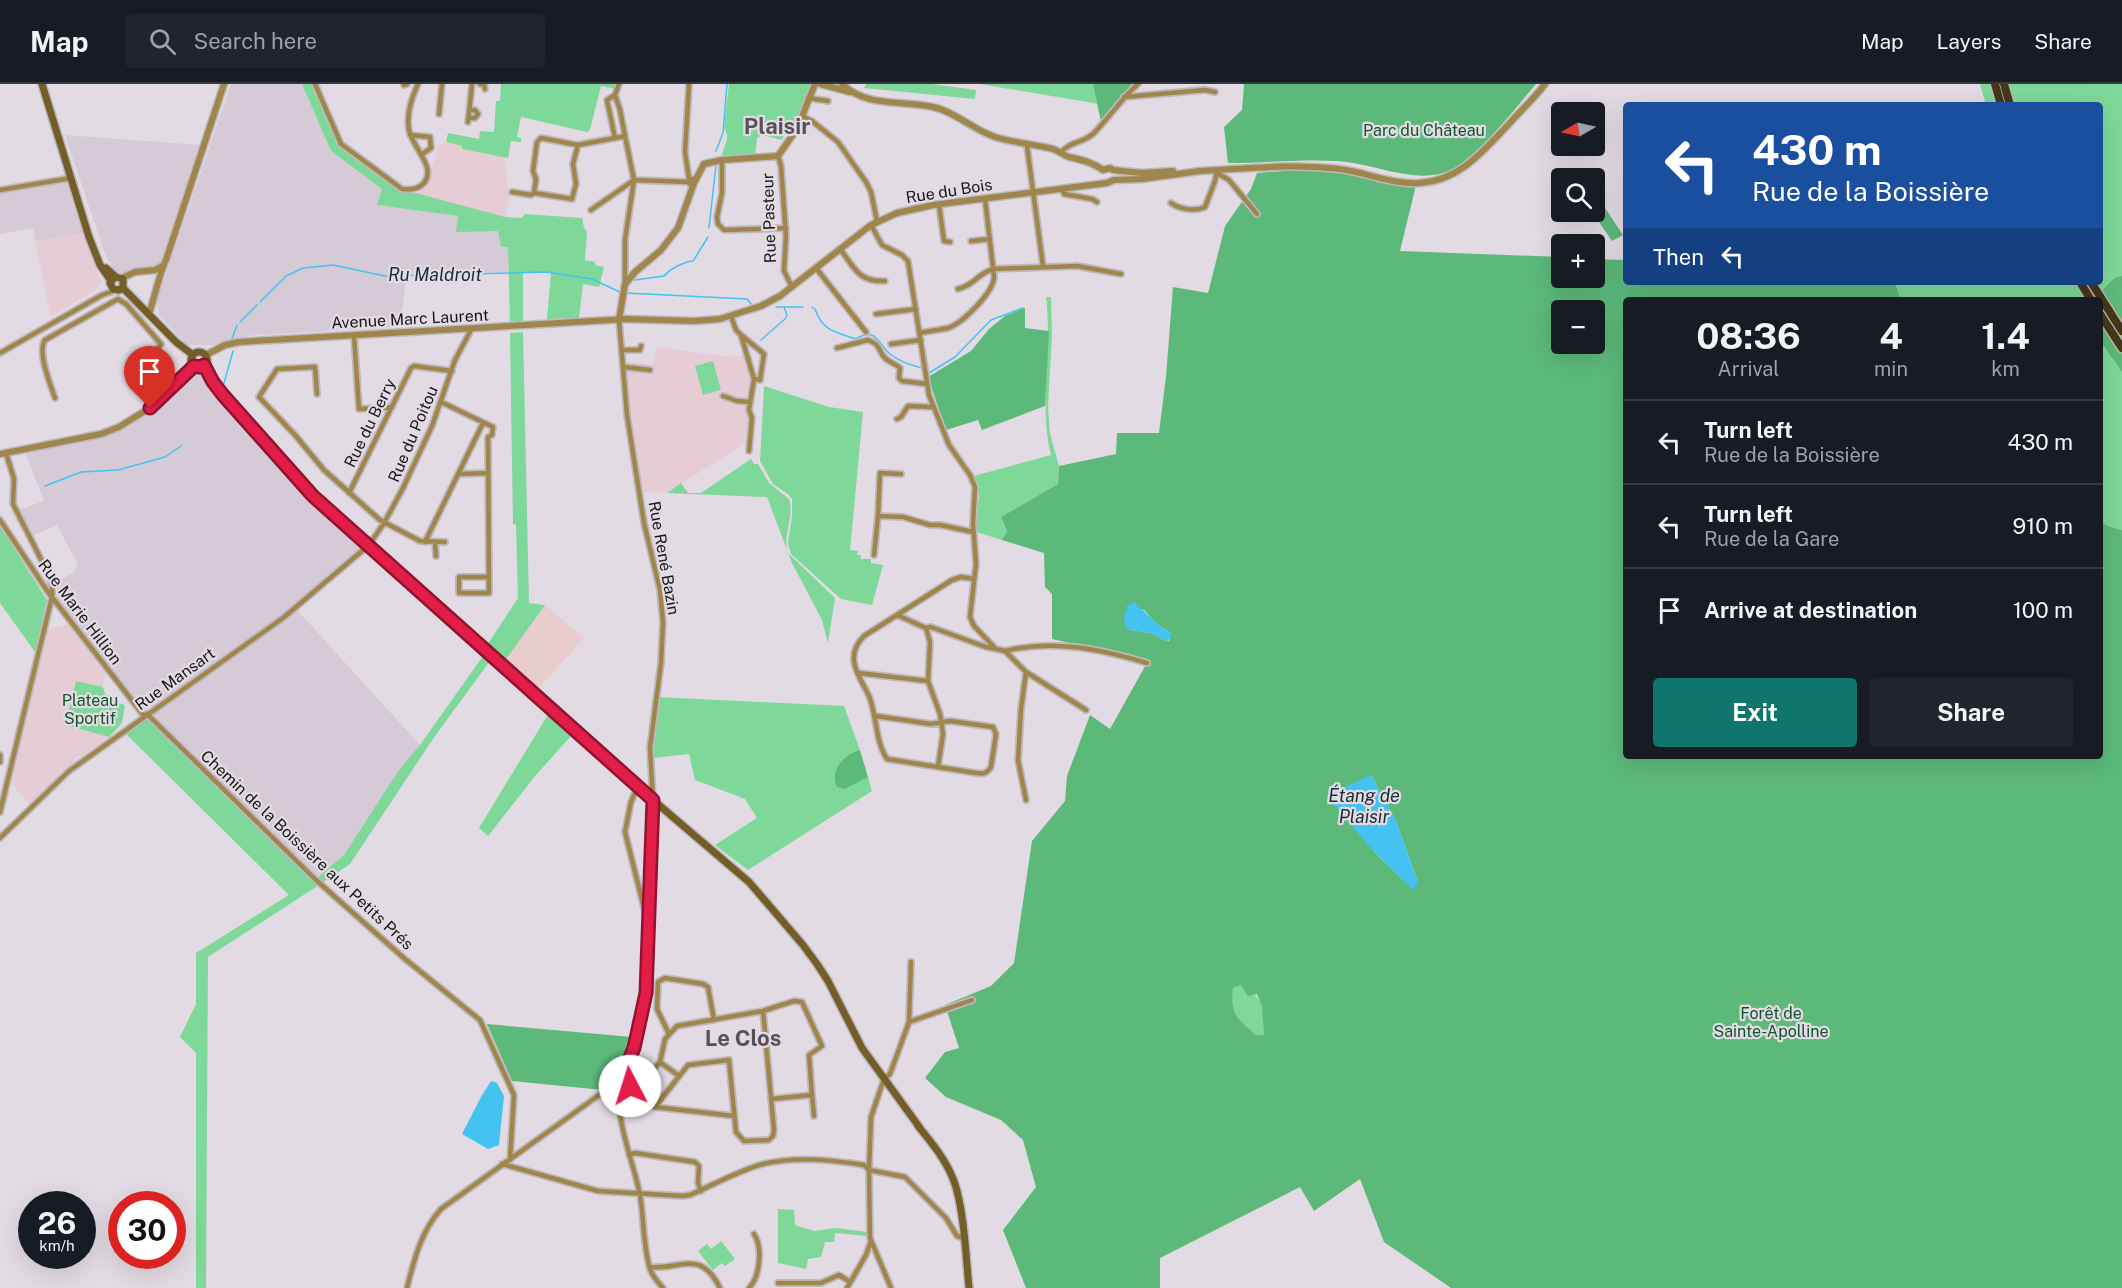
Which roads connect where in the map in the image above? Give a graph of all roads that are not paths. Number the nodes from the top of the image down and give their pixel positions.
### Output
1 (42, 84) edge
2 (224, 84) edge
3 (315, 84) edge
4 (418, 84) edge
5 (442, 84) edge
6 (472, 84) edge
7 (480, 84) edge
8 (620, 84) edge
9 (690, 84) edge
10 (815, 84) edge
11 (820, 84) edge
12 (842, 84) edge
13 (1138, 84) edge
14 (1545, 84) edge
15 (1995, 84) edge
16 (2004, 84) edge
17 (485, 89) dead end
18 (850, 92) junction
19 (1215, 92) dead end
20 (615, 95) junction
21 (1124, 97) junction
22 (808, 98) junction
23 (828, 101) dead end
24 (2000, 102) edge
25 (2009, 102) edge
26 (470, 110) junction
27 (439, 114) dead end
28 (802, 116) junction
29 (410, 135) junction
30 (625, 136) junction
31 (615, 138) junction
32 (578, 144) junction
33 (1027, 146) junction
34 (1061, 153) junction
35 (421, 155) junction
36 (778, 156) junction
37 (722, 160) junction
38 (1113, 170) junction
39 (1200, 171) junction
40 (687, 172) junction
41 (1217, 172) junction
42 (1103, 176) junction
43 (72, 178) junction
44 (695, 179) junction
45 (634, 180) junction
46 (1114, 180) junction
47 (680, 182) junction
48 (692, 187) junction
49 (1062, 189) junction
50 (0, 190) edge
51 (512, 192) dead end
52 (1033, 192) junction
53 (534, 194) junction
54 (985, 199) junction
55 (1096, 202) dead end
56 (1171, 203) dead end
57 (939, 205) junction
58 (591, 210) dead end
59 (1257, 214) dead end
60 (874, 223) junction
61 (786, 228) junction
62 (990, 239) junction
63 (971, 241) dead end
64 (950, 242) dead end
65 (840, 249) junction
66 (162, 266) junction
67 (1043, 266) junction
68 (816, 268) junction
69 (993, 269) junction
70 (1121, 274) dead end
71 (885, 281) dead end
72 (119, 282) junction
73 (625, 284) junction
74 (792, 287) junction
75 (958, 289) dead end
76 (2103, 301) edge
77 (916, 309) junction
78 (70, 314) junction
79 (149, 314) junction
80 (876, 314) dead end
81 (731, 316) junction
82 (2103, 319) edge
83 (619, 320) junction
84 (76, 323) junction
85 (472, 328) junction
86 (2122, 331) edge
87 (866, 332) dead end
88 (920, 333) junction
89 (741, 335) junction
90 (354, 336) junction
91 (921, 340) junction
92 (891, 344) dead end
93 (837, 348) dead end
94 (2122, 348) edge
95 (622, 350) junction
96 (0, 352) edge
97 (193, 355) junction
98 (206, 355) junction
99 (640, 356) dead end
100 (204, 365) junction
101 (194, 366) junction
102 (624, 367) junction
103 (650, 370) dead end
104 (143, 371) dead end
105 (452, 371) junction
106 (754, 380) junction
107 (927, 384) junction
108 (317, 394) dead end
109 (723, 396) dead end
110 (259, 397) junction
111 (54, 398) dead end
112 (255, 402) dead end
113 (441, 402) junction
114 (750, 402) junction
115 (392, 407) junction
116 (933, 407) junction
117 (897, 419) dead end
118 (482, 422) junction
119 (479, 432) junction
120 (488, 437) junction
121 (749, 451) dead end
122 (3, 453) edge
123 (488, 473) junction
124 (459, 474) junction
125 (901, 474) dead end
126 (349, 493) junction
127 (878, 516) junction
128 (0, 520) edge
129 (384, 523) junction
130 (973, 532) junction
131 (425, 542) junction
132 (435, 542) junction
133 (445, 542) dead end
134 (369, 545) junction
135 (874, 555) dead end
136 (436, 556) dead end
137 (489, 577) junction
138 (974, 579) junction
139 (52, 597) junction
140 (897, 615) junction
141 (926, 628) junction
142 (996, 649) junction
143 (1005, 651) junction
144 (1147, 663) dead end
145 (1026, 672) junction
146 (858, 673) junction
147 (928, 681) junction
148 (1086, 710) dead end
149 (145, 715) junction
150 (876, 716) junction
151 (941, 723) junction
152 (0, 755) edge
153 (0, 762) edge
154 (938, 767) junction
155 (638, 786) junction
156 (653, 800) junction
157 (1026, 800) dead end
158 (0, 812) edge
159 (0, 838) edge
160 (647, 906) junction
161 (911, 962) dead end
162 (972, 1000) dead end
163 (763, 1011) junction
164 (714, 1020) junction
165 (909, 1022) junction
166 (669, 1034) junction
167 (660, 1062) junction
168 (679, 1076) junction
169 (622, 1077) junction
170 (884, 1082) junction
171 (627, 1086) junction
172 (617, 1089) junction
173 (812, 1095) junction
174 (771, 1099) junction
175 (734, 1116) junction
176 (814, 1116) dead end
177 (629, 1155) junction
178 (510, 1160) junction
179 (502, 1164) junction
180 (869, 1170) junction
181 (701, 1191) junction
182 (640, 1194) junction
183 (754, 1234) dead end
184 (963, 1238) junction
185 (871, 1240) junction
186 (866, 1255) junction
187 (877, 1256) junction
188 (650, 1267) junction
189 (850, 1282) junction
190 (778, 1283) dead end
191 (407, 1288) edge
192 (663, 1288) edge
193 (720, 1288) edge
194 (749, 1288) edge
195 (847, 1288) edge
196 (891, 1288) edge
197 (969, 1288) edge

1 - 43 main road
2 - 66 street
3 - 35 street
4 - 29 street
5 - 27 street
6 - 26 street
7 - 17 street
8 - 20 street
9 - 40 street
10 - 22 street, Rue Pasteur
11 - 18 street
12 - 18 street
13 - 21 street
14 - 41 street
15 - 24 highway
16 - 25 highway
18 - 33 street
19 - 21 street
20 - 30 street
20 - 31 street
21 - 34 street
22 - 23 street
22 - 28 street, Rue Pasteur
26 - 26 street
28 - 36 street, Rue Pasteur
28 - 60 street
29 - 35 street
29 - 35 street
30 - 31 street
30 - 45 street
31 - 32 street
32 - 53 street
32 - 53 street
33 - 34 street
33 - 52 street
34 - 42 street
36 - 37 street
36 - 61 street, Rue Pasteur
37 - 44 street
37 - 61 street
38 - 39 street
38 - 42 street
38 - 46 street
39 - 41 street
39 - 46 street
40 - 44 street
40 - 47 street
41 - 56 street
41 - 59 street
42 - 46 street
42 - 49 street, Rue du Bois
43 - 50 street
43 - 72 main road
44 - 48 street
45 - 47 street
45 - 58 street
45 - 73 street
47 - 48 street
48 - 73 street
49 - 52 street, Rue du Bois
49 - 55 street, Rue du Bois
51 - 53 street
52 - 54 street, Rue du Bois
52 - 67 street
54 - 57 street, Rue du Bois
54 - 62 street
57 - 60 street, Rue du Bois
57 - 64 street
60 - 65 street, Rue du Bois
60 - 77 street
61 - 74 street, Rue Pasteur
62 - 63 street
62 - 69 street
65 - 68 street, Rue du Bois
65 - 71 street
66 - 72 street
66 - 79 street
67 - 69 street
67 - 70 street
68 - 74 street, Rue du Bois
68 - 87 street
69 - 75 street
69 - 88 street
72 - 78 street
72 - 79 main road
73 - 83 street
74 - 81 street, Rue du Bois
76 - 86 highway
77 - 80 street
77 - 88 street
78 - 84 street
78 - 96 street
79 - 97 main road
81 - 83 street, Avenue Marc Laurent
81 - 89 street
82 - 94 highway
83 - 85 street, Avenue Marc Laurent
83 - 95 street, Rue René Bazin
84 - 104 street
84 - 111 street
85 - 90 street, Avenue Marc Laurent
85 - 105 street, Rue du Poitou
88 - 91 street
89 - 106 street
89 - 106 street
90 - 98 street, Avenue Marc Laurent
90 - 115 street
91 - 92 street
91 - 107 street
93 - 107 street
95 - 99 street
95 - 102 street, Rue René Bazin
97 - 98 main road
97 - 101 main road
98 - 100 main road
100 - 101 main road
100 - 134 main road
101 - 122 street
102 - 103 street
102 - 156 street, Rue René Bazin
105 - 113 street, Rue du Poitou
105 - 115 street, Rue du Berry
106 - 114 street
107 - 116 street
108 - 110 street
109 - 114 street
110 - 112 street
110 - 126 street
113 - 118 street
113 - 129 street, Rue du Poitou
114 - 121 street
115 - 126 street, Rue du Berry
116 - 117 street
116 - 130 street
118 - 119 street
118 - 120 street
119 - 120 street
119 - 124 street
120 - 123 street
122 - 139 street
123 - 124 street
123 - 137 street
124 - 131 street
125 - 127 street
126 - 129 street
127 - 130 street
127 - 135 street
128 - 139 street, Rue Marie Hillion
129 - 131 street
129 - 134 street, Rue du Poitou
130 - 138 street
131 - 132 street
132 - 133 street
132 - 136 street
134 - 149 street, Rue Mansart
134 - 155 main road
137 - 137 street
138 - 140 street
138 - 142 street
139 - 149 street, Rue Marie Hillion
139 - 158 street
140 - 141 street
140 - 146 street
141 - 142 street
141 - 147 street
142 - 143 street
143 - 144 street
143 - 145 street
145 - 148 street
145 - 157 street
146 - 147 street
146 - 150 street
147 - 151 street
149 - 159 street, Rue Mansart
149 - 178 street, Chemin de la Boissière aux Petits Prés
150 - 151 street
150 - 154 street
151 - 154 street
151 - 154 street
152 - 153 street
155 - 156 main road
155 - 160 street
156 - 160 street, Rue René Bazin
156 - 170 main road
160 - 169 street
161 - 165 street
162 - 165 street
163 - 164 street
163 - 173 street
163 - 174 street
164 - 166 street
164 - 166 street
165 - 170 street
166 - 167 street
167 - 168 street
167 - 171 street
168 - 175 street
168 - 175 street
169 - 171 street
169 - 172 street
170 - 180 street
170 - 184 main road
171 - 172 street
172 - 177 street
172 - 178 street
173 - 174 street
173 - 176 street
174 - 175 street
177 - 181 street
177 - 182 street
178 - 179 street
179 - 182 street
179 - 191 street
180 - 181 street
180 - 184 street
180 - 185 street
181 - 182 street
182 - 188 street
183 - 194 street
184 - 197 main road
185 - 186 street
185 - 187 street
186 - 187 street
186 - 189 street
187 - 196 street
188 - 192 street
188 - 193 street
189 - 190 street
189 - 195 street

